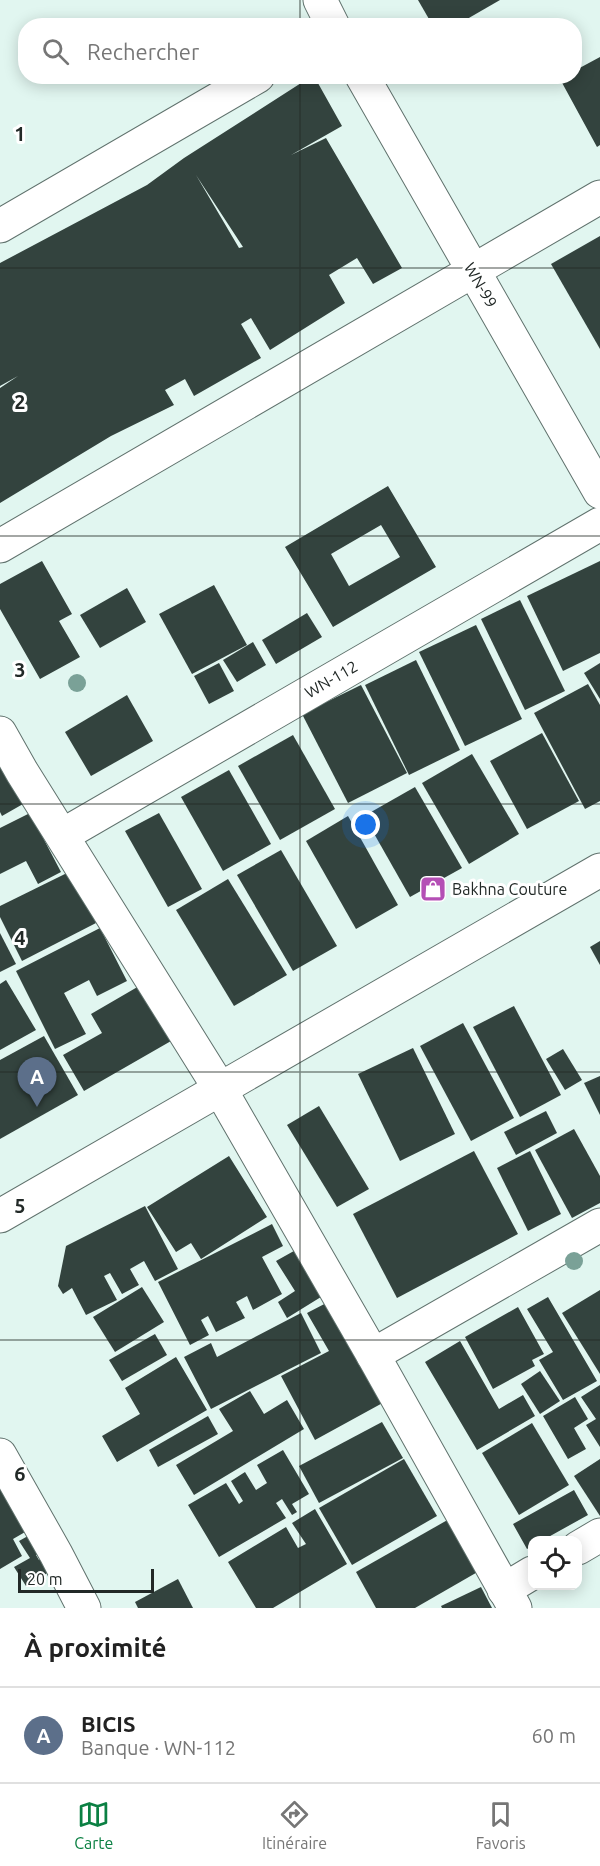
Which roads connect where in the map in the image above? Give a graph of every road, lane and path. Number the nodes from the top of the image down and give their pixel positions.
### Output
1 (320, 0) edge
2 (329, 18) edge
3 (244, 84) edge
4 (367, 84) edge
5 (600, 197) edge
6 (0, 226) edge
7 (474, 272) junction
8 (600, 492) edge
9 (600, 524) edge
10 (0, 546) edge
11 (0, 733) edge
12 (63, 835) junction
13 (600, 870) edge
14 (220, 1089) junction
15 (0, 1216) edge
16 (600, 1225) edge
17 (374, 1355) junction
18 (0, 1455) edge
19 (600, 1535) edge
20 (582, 1546) edge
21 (528, 1579) edge
22 (510, 1599) edge
23 (84, 1608) edge

1 - 2 street
3 - 6 street
4 - 7 street, WN-99
5 - 7 street
7 - 8 street, WN-99
7 - 10 street
9 - 12 street, WN-112
11 - 12 street
12 - 14 street
13 - 14 street
14 - 15 street
14 - 17 street
16 - 17 street
17 - 22 street
18 - 23 street
19 - 20 street
21 - 22 street

